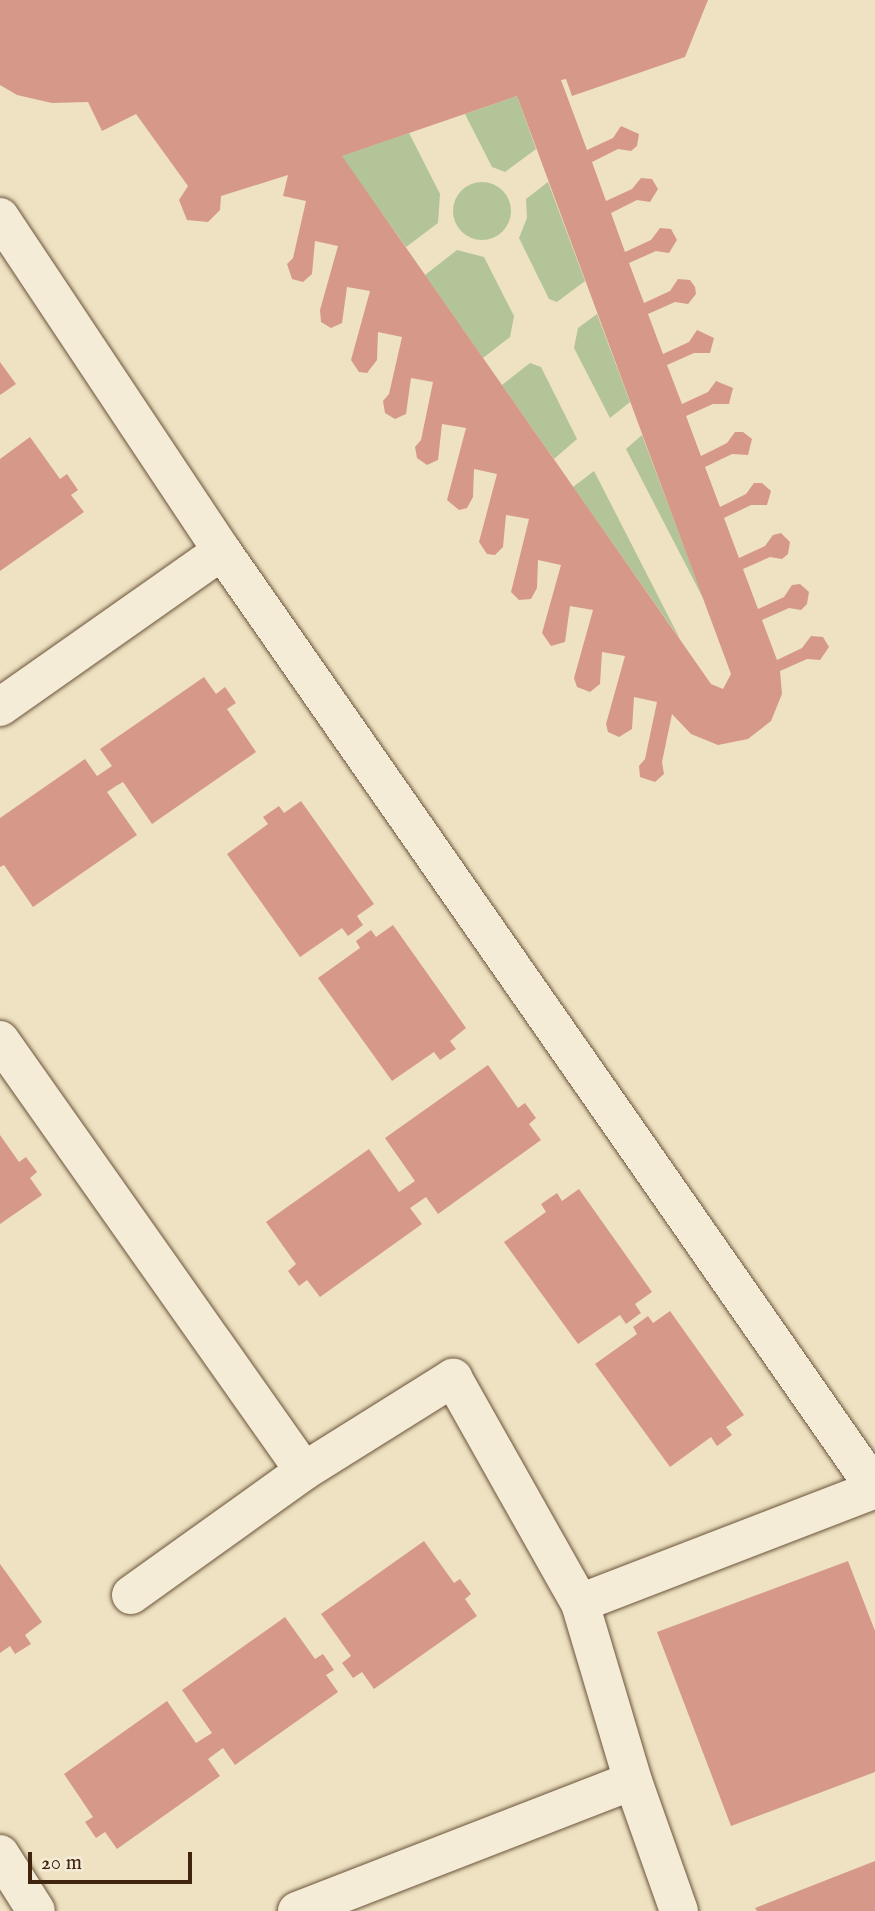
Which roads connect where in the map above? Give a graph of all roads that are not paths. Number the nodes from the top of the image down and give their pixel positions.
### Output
1 (0, 217) edge
2 (222, 551) junction
3 (0, 706) edge
4 (0, 1040) edge
5 (304, 1471) junction
6 (875, 1488) edge
7 (131, 1595) dead end
8 (580, 1603) junction
9 (633, 1781) junction
10 (0, 1854) edge
11 (341, 1904) edge
12 (36, 1911) edge
13 (297, 1911) edge
14 (679, 1911) edge

1 - 2 street
2 - 3 street
2 - 6 street
4 - 5 street
5 - 7 street
5 - 8 street
6 - 8 street
8 - 9 street
9 - 11 street
9 - 14 street
10 - 12 street
11 - 13 street

